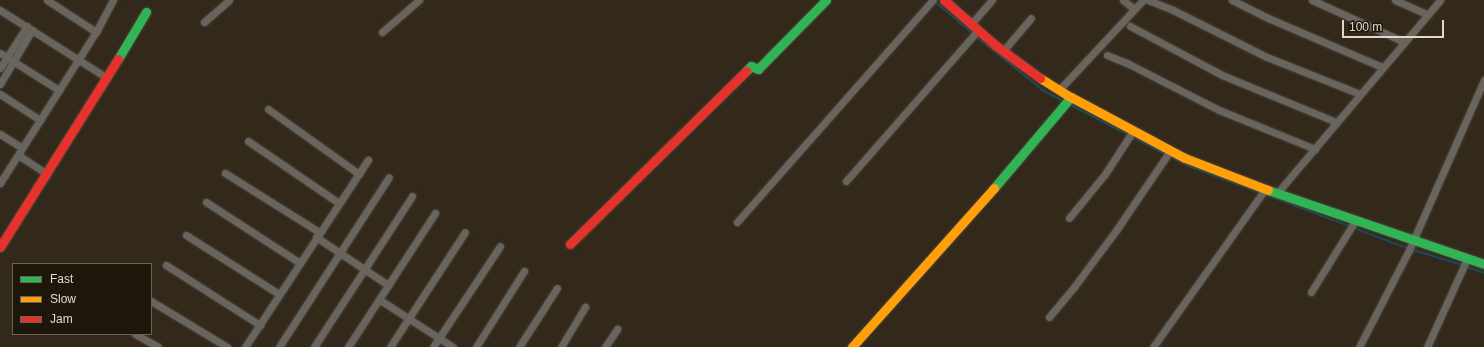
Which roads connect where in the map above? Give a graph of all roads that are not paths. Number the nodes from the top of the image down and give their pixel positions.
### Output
1 (47, 0) edge
2 (112, 0) edge
3 (229, 0) edge
4 (419, 0) edge
5 (826, 0) edge
6 (934, 0) edge
7 (944, 0) edge
8 (992, 0) edge
9 (1123, 0) edge
10 (1142, 0) edge
11 (1148, 0) edge
12 (1232, 0) edge
13 (1312, 0) edge
14 (1395, 0) edge
15 (1440, 0) edge
16 (1134, 9) junction
17 (0, 10) edge
18 (146, 12) dead end
19 (1428, 15) junction
20 (1031, 18) dead end
21 (204, 22) dead end
22 (1130, 26) dead end
23 (974, 27) junction
24 (30, 28) junction
25 (96, 32) junction
26 (382, 32) dead end
27 (1404, 42) junction
28 (1003, 51) junction
29 (0, 53) edge
30 (1107, 55) dead end
31 (7, 57) junction
32 (78, 59) junction
33 (15, 61) junction
34 (0, 68) edge
35 (1382, 68) junction
36 (107, 78) junction
37 (1484, 80) edge
38 (0, 84) edge
39 (59, 90) junction
40 (1059, 90) junction
41 (0, 94) edge
42 (1360, 94) junction
43 (1071, 97) junction
44 (268, 109) dead end
45 (40, 120) junction
46 (1336, 122) junction
47 (1133, 131) junction
48 (0, 134) edge
49 (248, 141) dead end
50 (22, 148) junction
51 (1315, 150) junction
52 (1170, 151) junction
53 (18, 155) junction
54 (368, 160) dead end
55 (3, 172) edge
56 (225, 173) dead end
57 (47, 174) junction
58 (359, 174) junction
59 (390, 177) dead end
60 (846, 181) dead end
61 (0, 183) edge
62 (1266, 188) junction
63 (1278, 192) junction
64 (412, 196) dead end
65 (206, 202) dead end
66 (339, 203) junction
67 (435, 213) dead end
68 (1069, 218) dead end
69 (1355, 221) junction
70 (737, 222) dead end
71 (465, 232) dead end
72 (318, 234) junction
73 (186, 235) dead end
74 (570, 244) dead end
75 (1411, 245) junction
76 (500, 246) dead end
77 (0, 247) edge
78 (340, 252) junction
79 (1467, 260) junction
80 (300, 263) junction
81 (1484, 264) edge
82 (166, 265) dead end
83 (364, 269) junction
84 (524, 271) dead end
85 (388, 285) junction
86 (557, 288) dead end
87 (1311, 292) dead end
88 (279, 294) junction
89 (380, 300) junction
90 (152, 302) edge
91 (585, 308) dead end
92 (1049, 316) dead end
93 (409, 318) junction
94 (260, 325) junction
95 (617, 329) dead end
96 (137, 335) edge
97 (439, 338) junction
98 (158, 347) edge
99 (228, 347) edge
100 (245, 347) edge
101 (279, 347) edge
102 (314, 347) edge
103 (348, 347) edge
104 (390, 347) edge
105 (433, 347) edge
106 (453, 347) edge
107 (476, 347) edge
108 (519, 347) edge
109 (561, 347) edge
110 (605, 347) edge
111 (852, 347) edge
112 (1154, 347) edge
113 (1359, 347) edge
114 (1427, 347) edge

1 - 25 street
2 - 25 street
3 - 21 street
4 - 26 street
5 - 74 street
6 - 70 street
7 - 23 street
8 - 23 street
9 - 16 street
10 - 16 street
11 - 42 street
12 - 35 street
13 - 27 street
14 - 19 street
15 - 19 street
16 - 40 street
17 - 24 street
18 - 36 street
19 - 27 street
20 - 28 street
22 - 46 street
23 - 28 street
23 - 60 street
24 - 31 street
24 - 32 street
24 - 33 street
25 - 32 street
27 - 35 street
28 - 40 street
29 - 31 street
30 - 51 street
31 - 33 street
31 - 34 street
32 - 36 street
32 - 39 street
33 - 38 street
33 - 39 street
35 - 42 street
36 - 57 street
37 - 75 street
39 - 45 street
40 - 43 street
41 - 45 street
42 - 46 street
43 - 47 street
43 - 111 street
44 - 58 street
45 - 50 street
46 - 51 street
47 - 52 street
47 - 68 street
48 - 50 street
49 - 66 street
50 - 53 street
51 - 63 street
52 - 62 street
52 - 92 street
53 - 55 street
53 - 57 street
54 - 58 street
55 - 61 street
56 - 72 street
57 - 77 street
58 - 66 street
59 - 78 street
62 - 63 street
62 - 112 street
63 - 69 street
64 - 83 street
65 - 80 street
66 - 72 street
67 - 85 street
69 - 75 street
69 - 87 street
71 - 93 street
72 - 78 street
72 - 80 street
73 - 88 street
75 - 79 street
75 - 113 street
76 - 97 street
78 - 83 street
78 - 101 street
79 - 81 street
79 - 114 street
80 - 88 street
82 - 94 street
83 - 85 street
83 - 102 street
84 - 107 street
85 - 89 street
86 - 108 street
88 - 94 street
89 - 93 street
89 - 103 street
90 - 99 street
91 - 109 street
93 - 97 street
93 - 104 street
94 - 100 street
95 - 110 street
96 - 98 street
97 - 105 street
97 - 106 street

